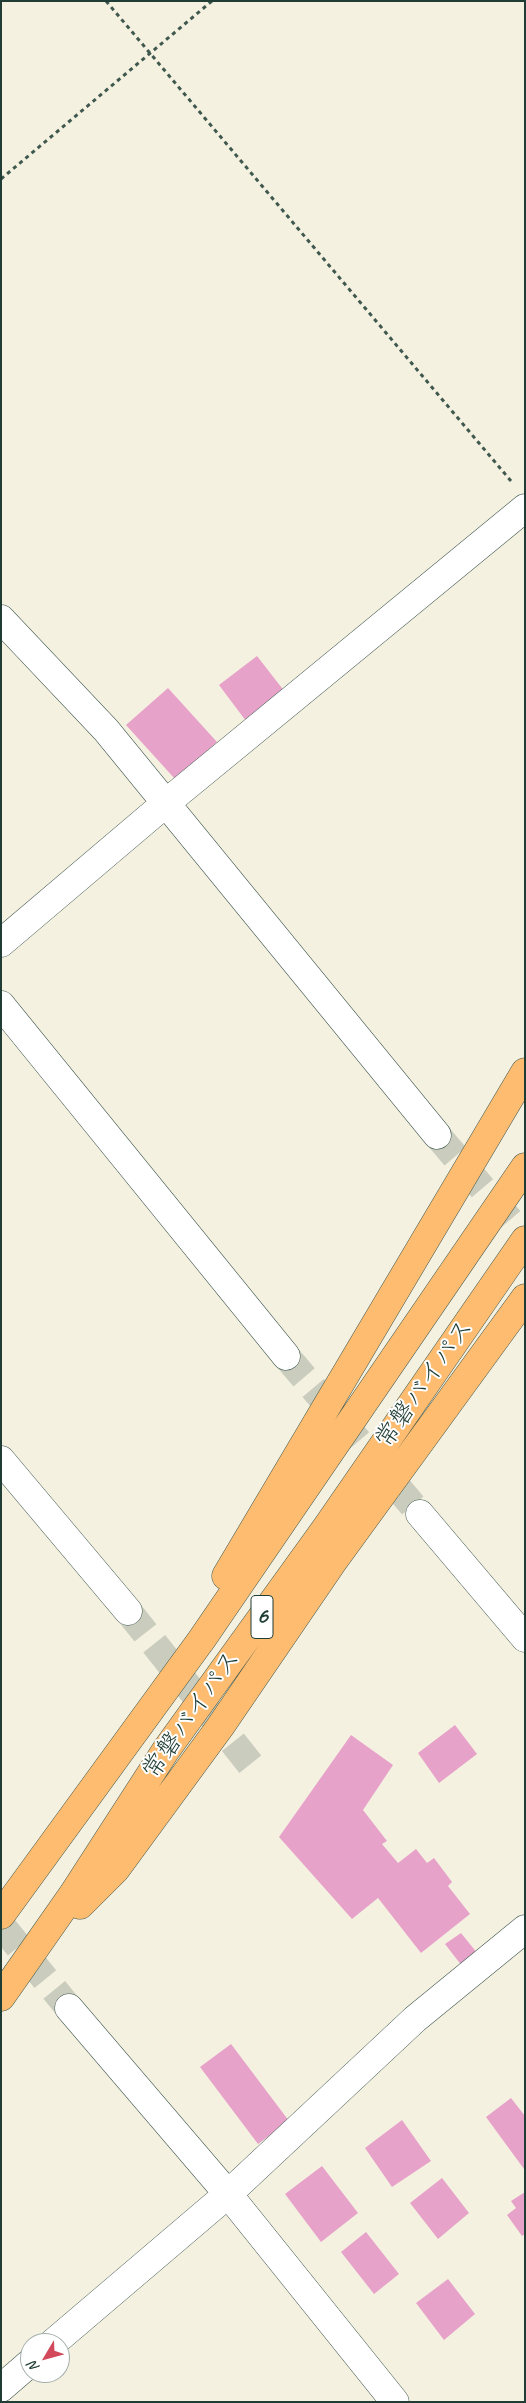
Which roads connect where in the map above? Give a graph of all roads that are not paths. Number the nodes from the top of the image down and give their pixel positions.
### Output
1 (525, 508) edge
2 (1, 619) edge
3 (166, 803) junction
4 (1, 943) edge
5 (1, 1005) edge
6 (525, 1072) edge
7 (437, 1135) tunnel mouth
8 (525, 1167) edge
9 (525, 1240) edge
10 (525, 1298) edge
11 (286, 1356) tunnel mouth
12 (1, 1460) edge
13 (420, 1514) tunnel mouth
14 (128, 1611) tunnel mouth
15 (525, 1638) edge
16 (150, 1710) junction
17 (1, 1915) edge
18 (525, 1929) edge
19 (31, 1954) junction
20 (1, 1997) edge
21 (69, 2008) tunnel mouth
22 (228, 2194) junction
23 (66, 2333) edge
24 (20, 2372) edge
25 (1, 2388) edge
26 (396, 2402) edge

1 - 3 street
2 - 3 street
3 - 4 street
3 - 7 street
5 - 11 street
6 - 16 highway
8 - 16 highway, 常磐バイパス / 6
9 - 19 highway, 常磐バイパス / 6
10 - 19 highway
12 - 14 street
13 - 15 street
16 - 17 highway, 常磐バイパス / 6
18 - 22 street
19 - 20 highway, 常磐バイパス / 6
21 - 22 street
22 - 23 street
22 - 26 street
24 - 25 street

